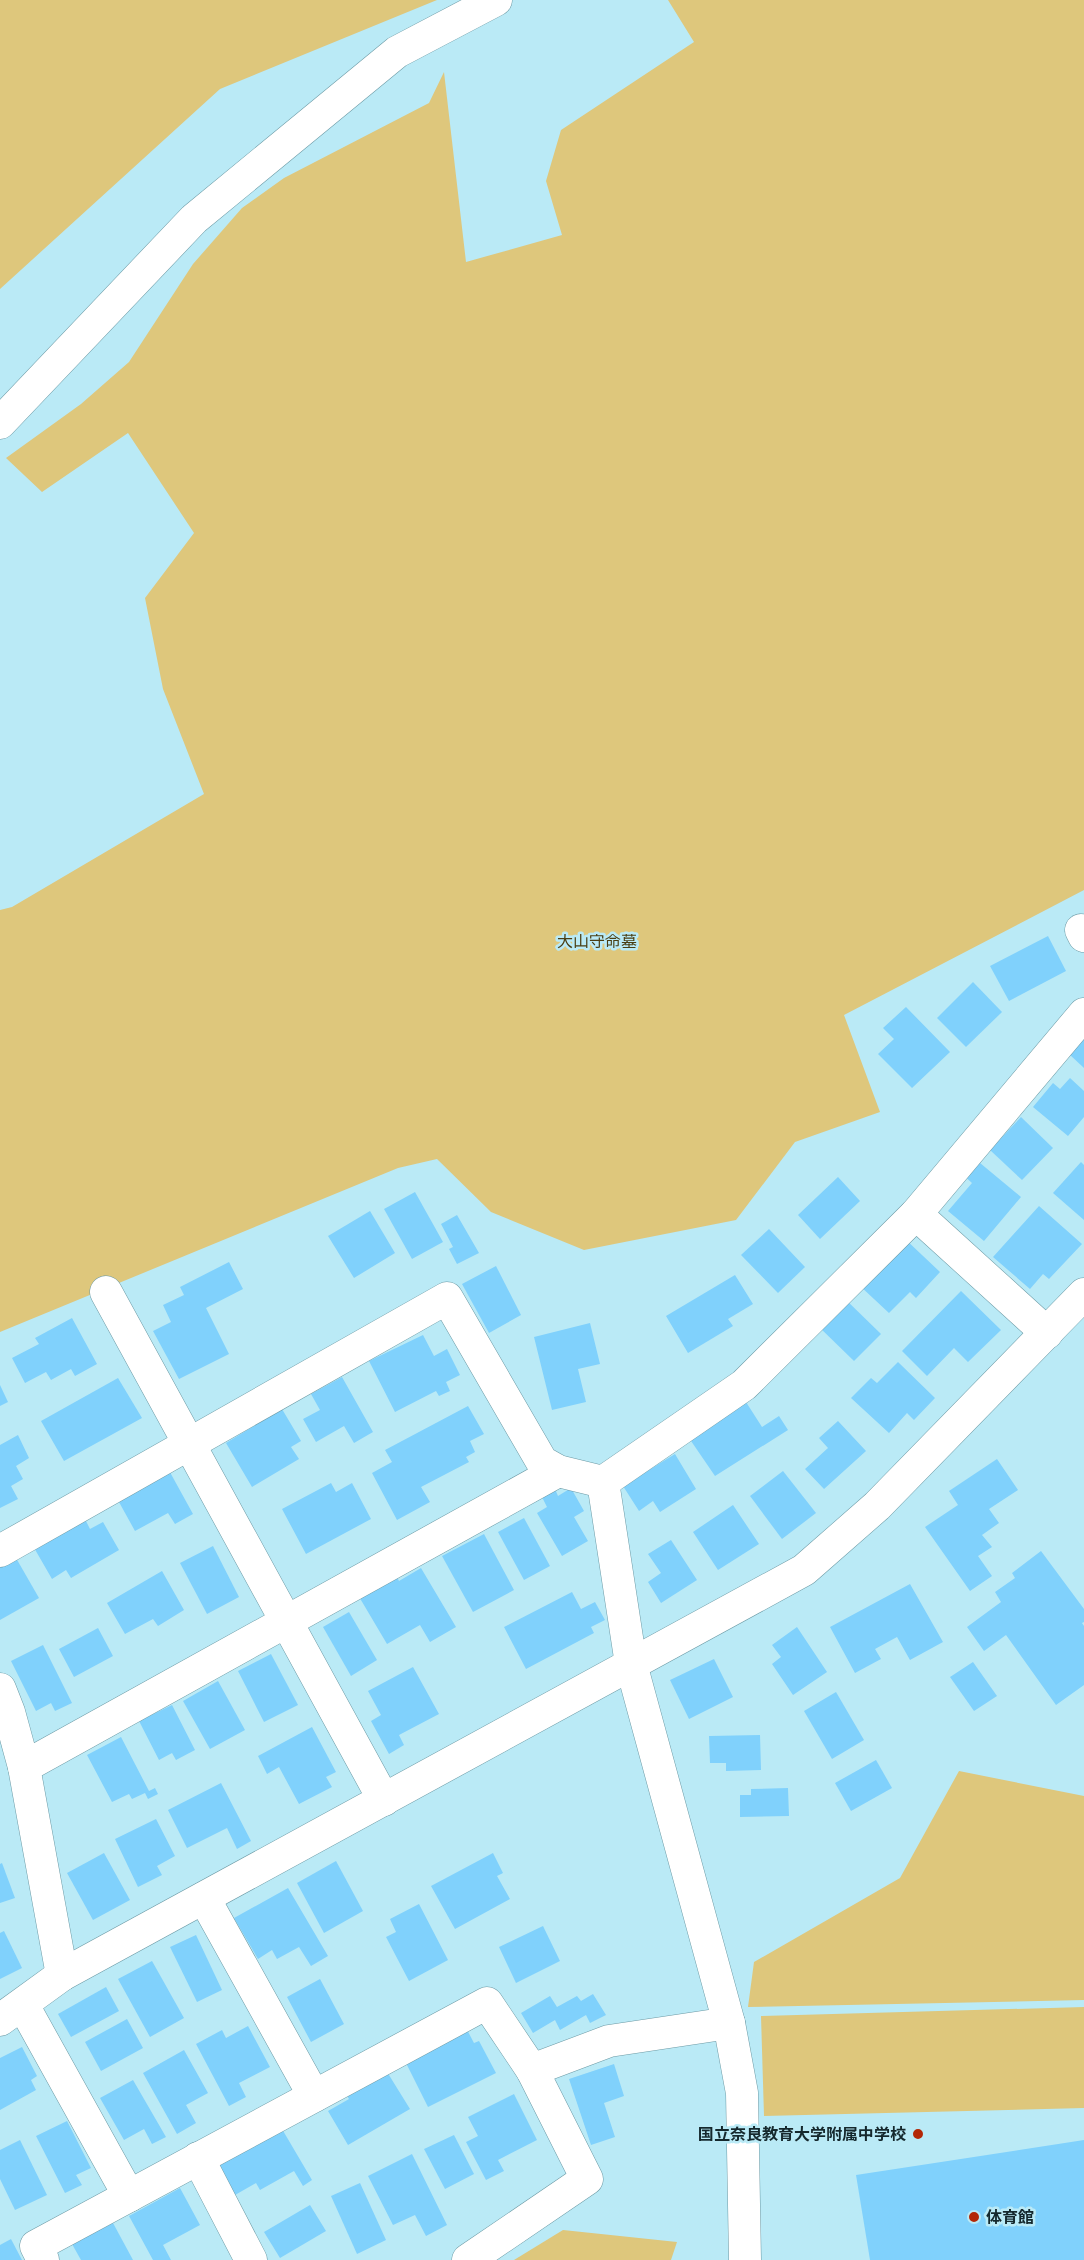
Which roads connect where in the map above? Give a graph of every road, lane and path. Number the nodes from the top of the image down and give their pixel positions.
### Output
1 (496, 0) edge
2 (0, 423) edge
3 (1084, 1014) edge
4 (916, 1214) junction
5 (106, 1292) dead end
6 (1084, 1294) edge
7 (1047, 1333) junction
8 (189, 1444) junction
9 (558, 1471) junction
10 (603, 1482) junction
11 (0, 1551) edge
12 (287, 1621) junction
13 (631, 1664) junction
14 (0, 1689) edge
15 (24, 1767) junction
16 (384, 1800) junction
17 (204, 1898) junction
18 (62, 1975) junction
19 (12, 2013) edge
20 (729, 2023) junction
21 (532, 2070) junction
22 (314, 2096) junction
23 (198, 2158) junction
24 (129, 2196) junction
25 (43, 2260) edge
26 (250, 2260) edge
27 (468, 2260) edge
28 (745, 2260) edge

1 - 2 street
3 - 4 street
4 - 7 street
4 - 10 street
5 - 8 street
6 - 7 street
7 - 13 street
8 - 9 street
8 - 11 street
8 - 12 street
9 - 10 street
9 - 12 street
10 - 13 street
12 - 15 street
12 - 16 street
13 - 16 street
13 - 20 street
14 - 15 street
15 - 18 street
16 - 17 street
17 - 18 street
17 - 22 street
18 - 19 street
19 - 24 street
20 - 21 street
20 - 28 street
21 - 22 street
21 - 27 street
22 - 23 street
23 - 24 street
23 - 26 street
24 - 25 street

